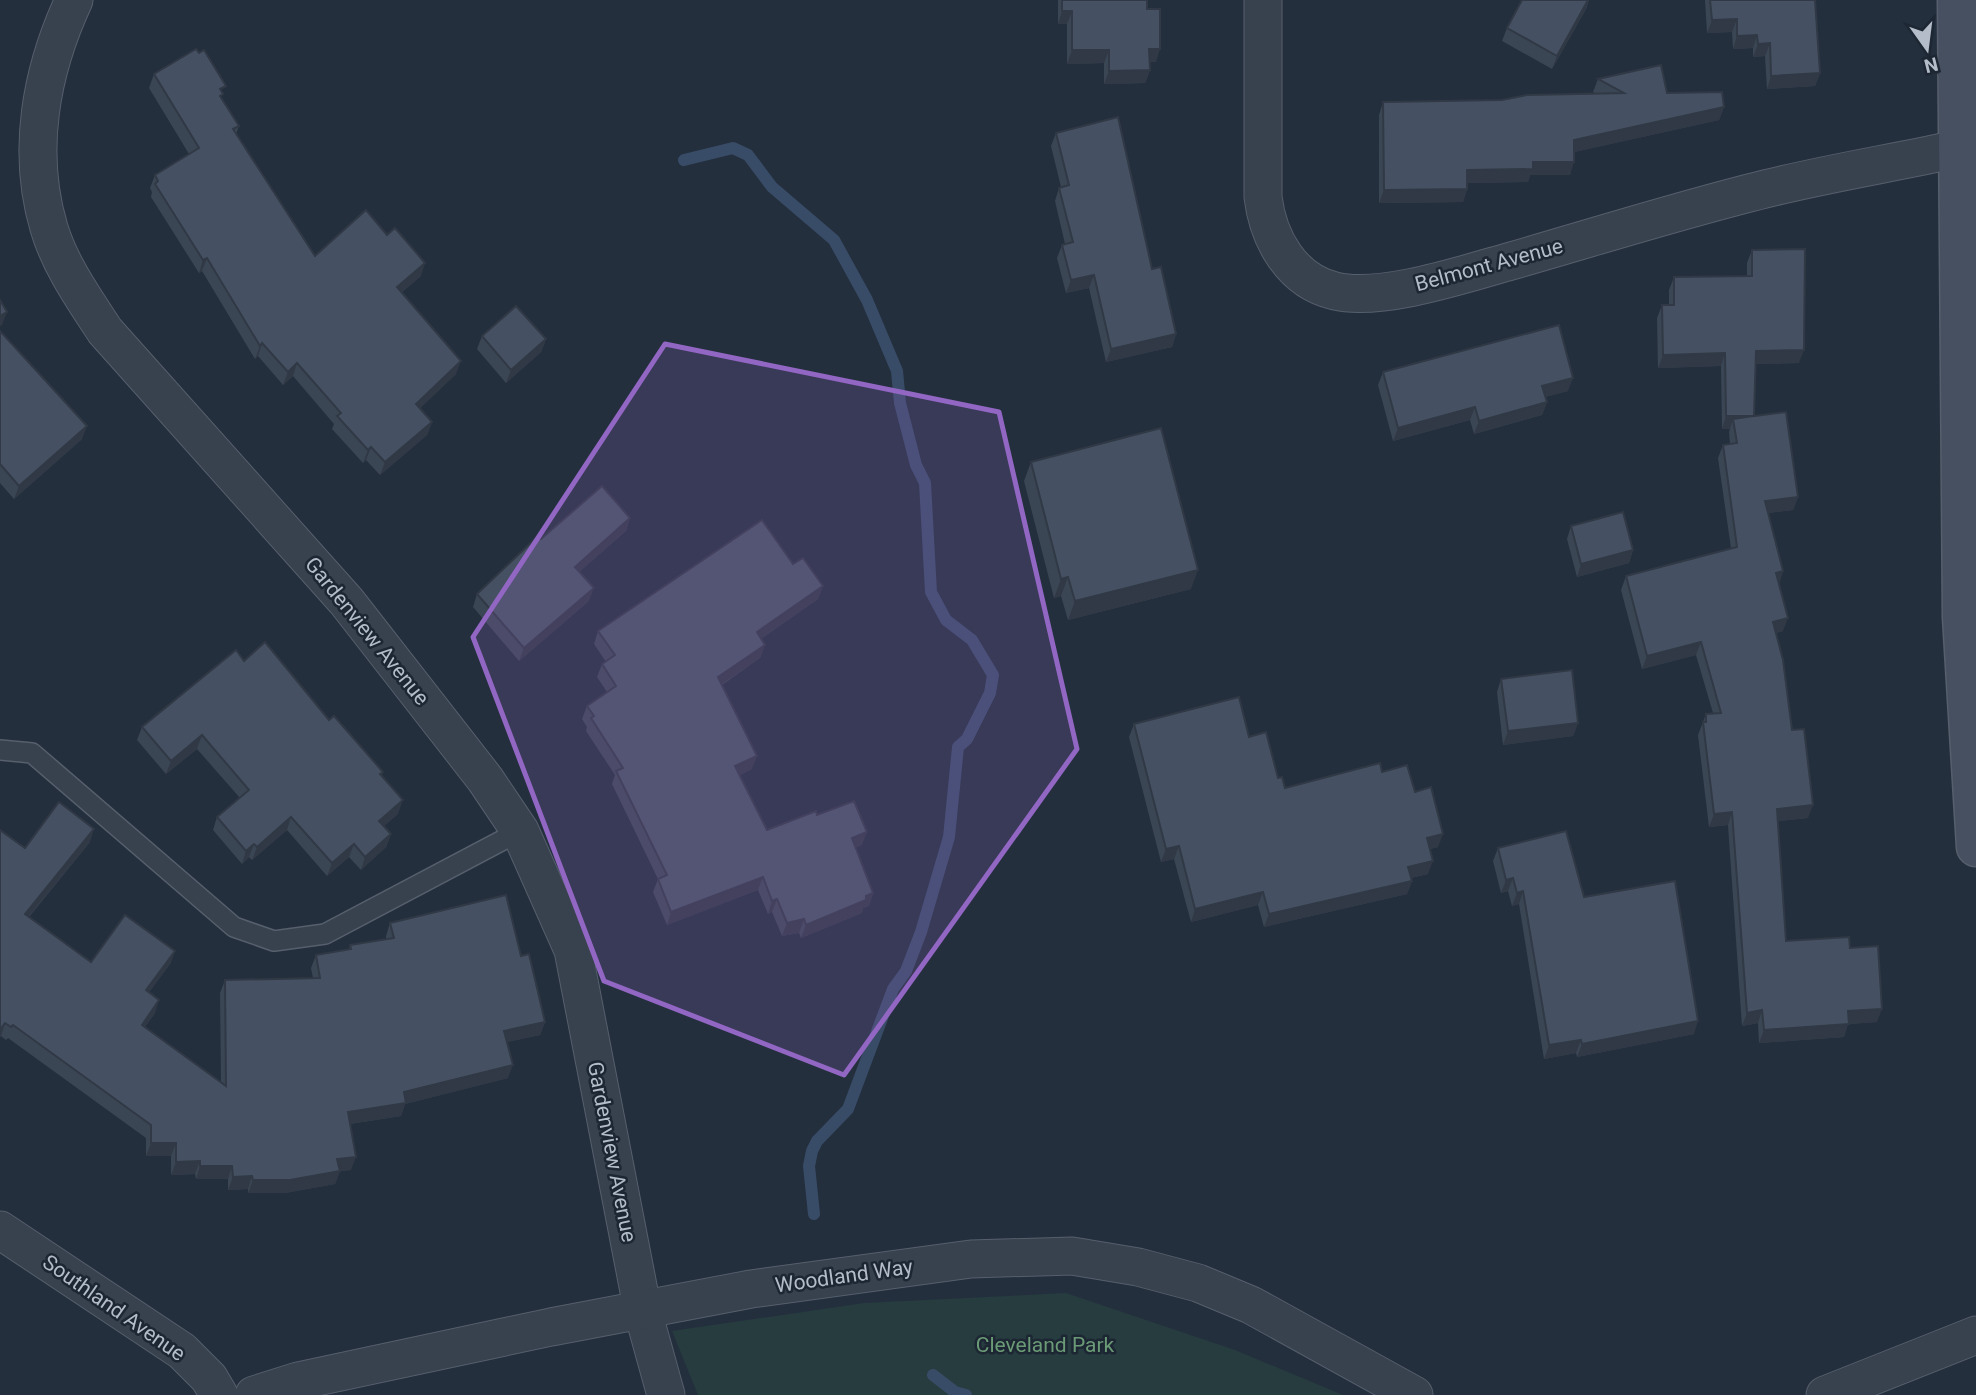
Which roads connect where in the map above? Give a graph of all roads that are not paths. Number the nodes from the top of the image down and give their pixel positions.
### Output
1 (74, 0) edge
2 (1264, 0) edge
3 (1957, 0) edge
4 (1957, 149) junction
5 (0, 750) edge
6 (520, 831) junction
7 (1976, 847) edge
8 (0, 1230) edge
9 (643, 1312) junction
10 (1976, 1335) edge
11 (219, 1395) edge
12 (254, 1395) edge
13 (666, 1395) edge
14 (1414, 1395) edge
15 (1825, 1395) edge

1 - 6 street, Gardenview Avenue
2 - 4 street, Belmont Avenue
3 - 4 street
4 - 7 street
5 - 6 lane
6 - 9 street, Gardenview Avenue
8 - 11 street, Southland Avenue
9 - 12 street, Woodland Way
9 - 13 street, Gardenview Avenue
9 - 14 street, Woodland Way
10 - 15 street

